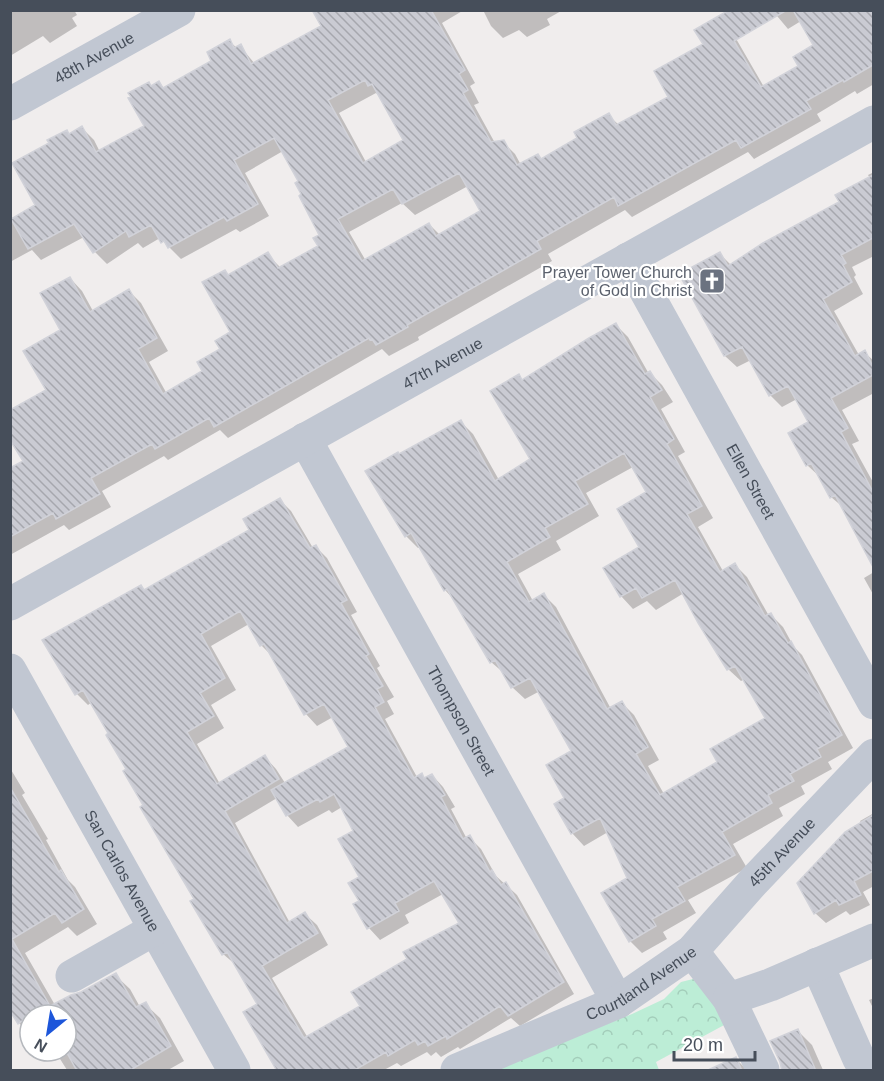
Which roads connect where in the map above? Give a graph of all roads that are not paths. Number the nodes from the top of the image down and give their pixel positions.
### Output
1 (179, 10) edge
2 (10, 104) edge
3 (873, 122) edge
4 (628, 259) junction
5 (305, 439) junction
6 (10, 604) edge
7 (10, 670) edge
8 (873, 703) edge
9 (873, 755) edge
10 (155, 929) junction
11 (873, 940) edge
12 (692, 951) junction
13 (818, 964) junction
14 (72, 976) dead end
15 (729, 999) junction
16 (618, 1002) junction
17 (859, 1059) dead end
18 (234, 1071) edge
19 (457, 1071) edge
20 (763, 1071) edge

1 - 2 street, 48th Avenue
3 - 4 street, 47th Avenue
4 - 5 street, 47th Avenue
4 - 8 street, Ellen Street
5 - 6 street, 47th Avenue
5 - 16 street, Thompson Street
7 - 10 street, San Carlos Avenue
9 - 12 street, 45th Avenue
10 - 14 street
10 - 18 street, San Carlos Avenue
11 - 13 street
12 - 15 street, Courtland Avenue
12 - 16 street, Courtland Avenue
13 - 15 street
13 - 17 street
15 - 20 street, Courtland Avenue
16 - 19 street, Courtland Avenue

